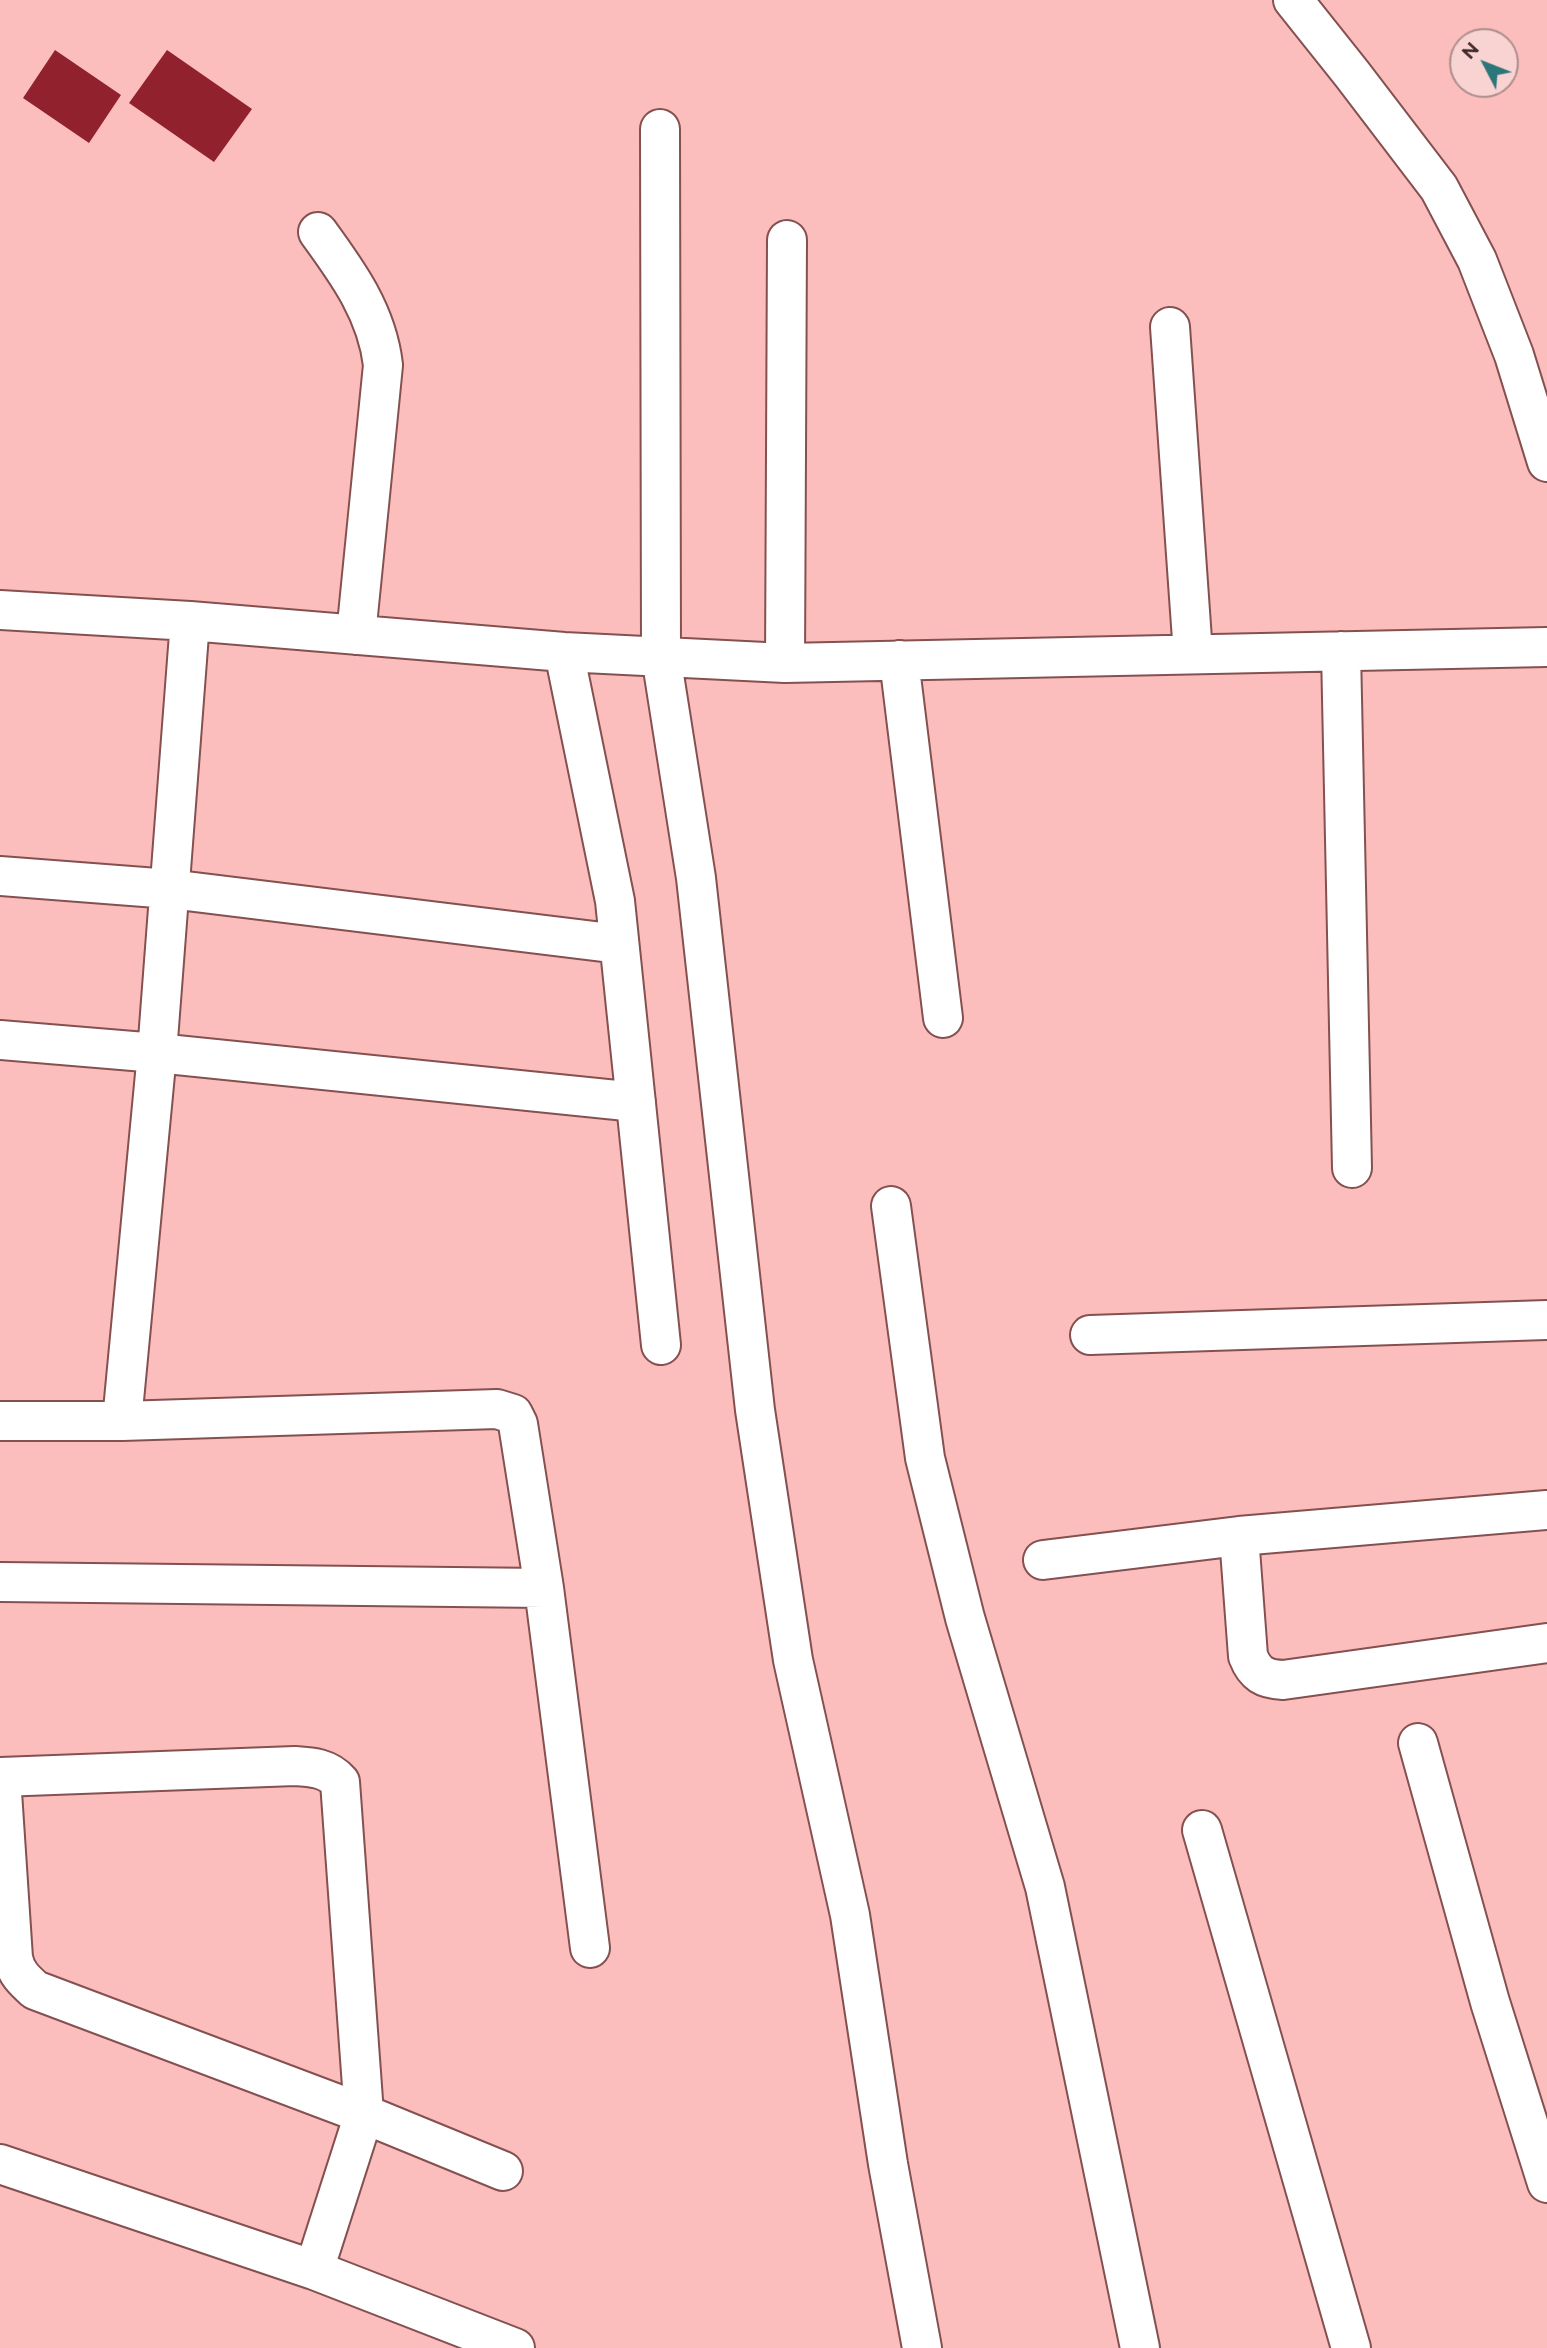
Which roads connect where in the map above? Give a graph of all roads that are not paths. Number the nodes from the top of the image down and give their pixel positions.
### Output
1 (1293, 0) edge
2 (660, 129) dead end
3 (318, 232) dead end
4 (787, 240) dead end
5 (1170, 327) dead end
6 (1547, 462) edge
7 (0, 610) edge
8 (190, 621) junction
9 (356, 635) junction
10 (1547, 647) edge
11 (1341, 651) junction
12 (564, 652) junction
13 (1194, 654) junction
14 (661, 656) junction
15 (899, 660) junction
16 (785, 663) junction
17 (0, 876) edge
18 (170, 889) junction
19 (619, 944) junction
20 (943, 1018) dead end
21 (0, 1040) edge
22 (157, 1054) junction
23 (636, 1102) junction
24 (1352, 1168) dead end
25 (891, 1206) dead end
26 (1547, 1320) edge
27 (1090, 1335) dead end
28 (661, 1345) dead end
29 (0, 1421) edge
30 (122, 1421) junction
31 (1547, 1510) edge
32 (1239, 1536) junction
33 (1043, 1560) dead end
34 (0, 1582) edge
35 (544, 1588) junction
36 (1547, 1643) edge
37 (1418, 1743) dead end
38 (1, 1777) edge
39 (1202, 1830) dead end
40 (590, 1948) dead end
41 (364, 2114) junction
42 (0, 2164) edge
43 (503, 2171) dead end
44 (1547, 2183) edge
45 (314, 2270) junction
46 (515, 2348) edge
47 (922, 2348) edge
48 (1140, 2348) edge
49 (1351, 2348) edge

1 - 6 street
2 - 14 street
3 - 9 street
4 - 16 street
5 - 13 street
7 - 8 street
8 - 9 street
8 - 18 street
9 - 12 street
10 - 11 street
11 - 13 street
11 - 24 street
12 - 14 street
12 - 19 street
13 - 15 street
14 - 16 street
14 - 47 street
15 - 16 street
15 - 20 street
17 - 18 street
18 - 19 street
18 - 22 street
19 - 23 street
21 - 22 street
22 - 23 street
22 - 30 street
23 - 28 street
25 - 48 street
26 - 27 street
29 - 30 street
30 - 35 street
31 - 32 street
32 - 33 street
32 - 36 street
34 - 35 street
35 - 40 street
37 - 44 street
38 - 41 street
38 - 41 street
39 - 49 street
41 - 43 street
41 - 45 street
42 - 45 street
45 - 46 street

